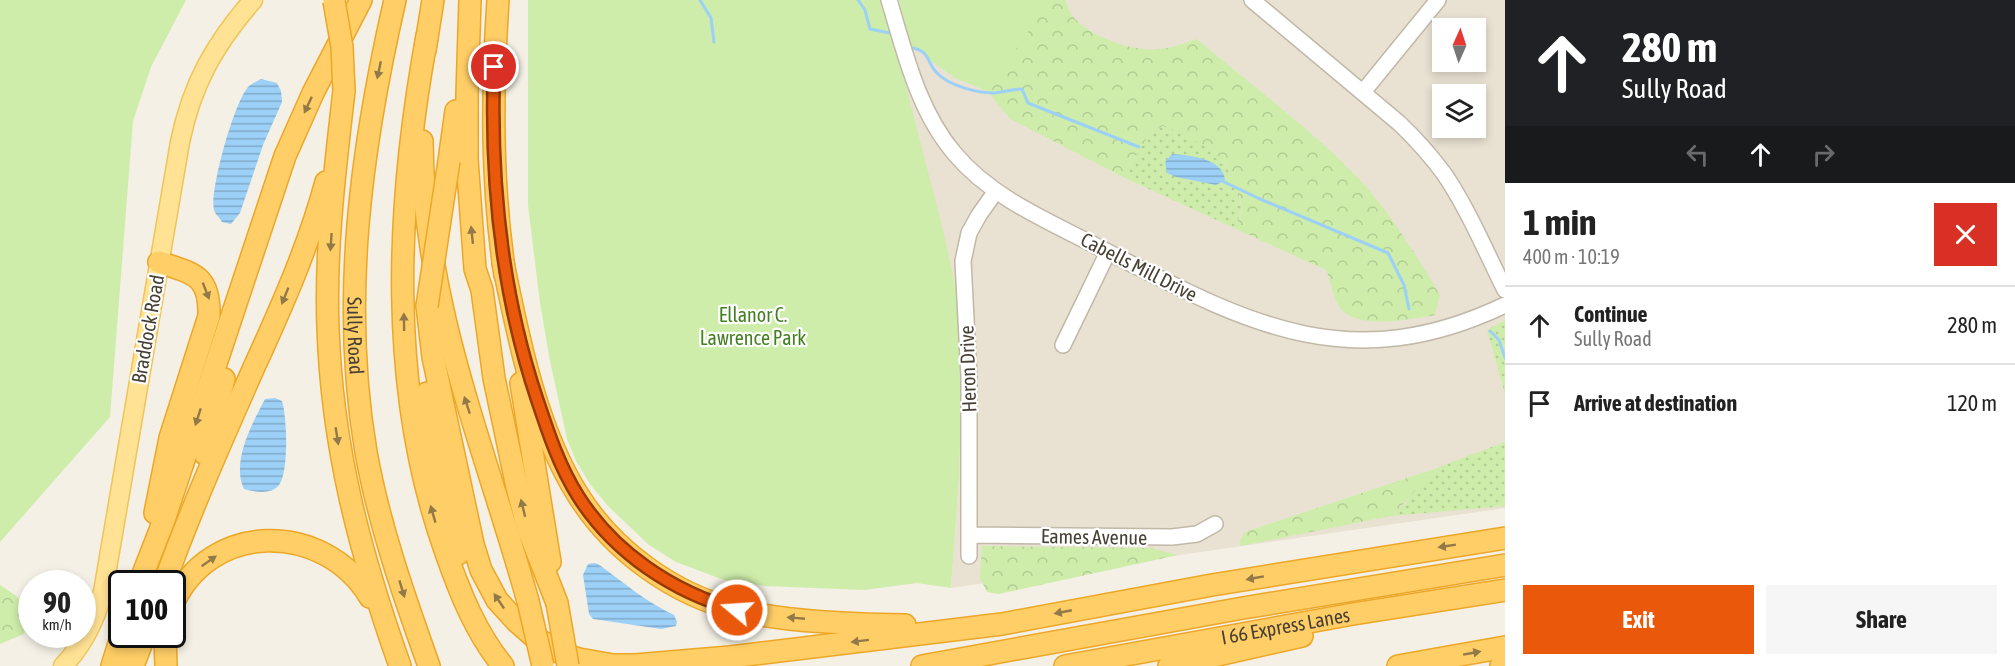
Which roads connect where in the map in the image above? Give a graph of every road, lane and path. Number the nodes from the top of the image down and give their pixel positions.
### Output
1 (252, 0) edge
2 (334, 0) edge
3 (361, 0) edge
4 (394, 0) edge
5 (432, 0) edge
6 (498, 0) edge
7 (890, 0) edge
8 (1252, 0) edge
9 (1438, 0) edge
10 (470, 6) edge
11 (427, 36) junction
12 (1363, 92) junction
13 (340, 120) junction
14 (996, 191) junction
15 (269, 201) junction
16 (1108, 252) junction
17 (159, 262) junction
18 (503, 262) junction
19 (475, 269) junction
20 (1505, 290) edge
21 (1505, 305) edge
22 (1063, 345) dead end
23 (429, 361) junction
24 (190, 512) junction
25 (505, 520) junction
26 (1215, 524) dead end
27 (970, 535) junction
28 (1505, 538) edge
29 (969, 556) dead end
30 (1505, 565) edge
31 (142, 570) edge
32 (143, 570) edge
33 (169, 570) edge
34 (1505, 578) edge
35 (186, 583) edge
36 (1505, 590) edge
37 (557, 603) junction
38 (1022, 620) junction
39 (386, 626) junction
40 (488, 645) junction
41 (1505, 647) edge
42 (118, 648) edge
43 (140, 648) edge
44 (165, 648) edge
45 (63, 666) edge
46 (112, 666) edge
47 (133, 666) edge
48 (166, 666) edge
49 (400, 666) edge
50 (429, 666) edge
51 (503, 666) edge
52 (543, 666) edge
53 (568, 666) edge
54 (922, 666) edge
55 (1004, 666) edge
56 (1065, 666) edge
57 (1169, 666) edge
58 (1398, 666) edge

1 - 17 main road, Braddock Road
2 - 13 highway, bridge
3 -> 15 highway
4 -> 50 highway, Sully Road
5 - 11 highway
6 - 18 highway
7 - 14 street, Cabells Mill Drive
8 - 12 street
9 - 12 street
19 -> 10 highway
10 - 23 highway, bridge
25 -> 11 highway
40 -> 11 highway
12 - 20 street
13 -> 24 highway
13 -> 39 highway
14 - 16 street, Cabells Mill Drive
14 - 27 street, Heron Drive
15 - 24 highway
15 -> 32 highway
16 - 21 street, Cabells Mill Drive
16 - 22 street
17 -> 31 highway
17 - 45 main road, Braddock Road
18 - 37 highway
38 -> 18 highway
19 - 25 highway
37 -> 19 highway
38 -> 23 highway
23 - 40 highway
24 - 33 highway
25 - 52 highway, bridge
26 - 27 street, Eames Avenue
27 - 29 street, Heron Drive
28 -> 38 highway
30 - 54 highway
34 - 55 highway
35 -> 39 highway
36 - 56 highway, I 66 Express Lanes
36 - 57 highway
37 - 53 highway, bridge
39 - 49 highway
40 - 51 highway
58 -> 41 highway
42 - 46 highway
43 - 47 highway
44 - 48 highway

